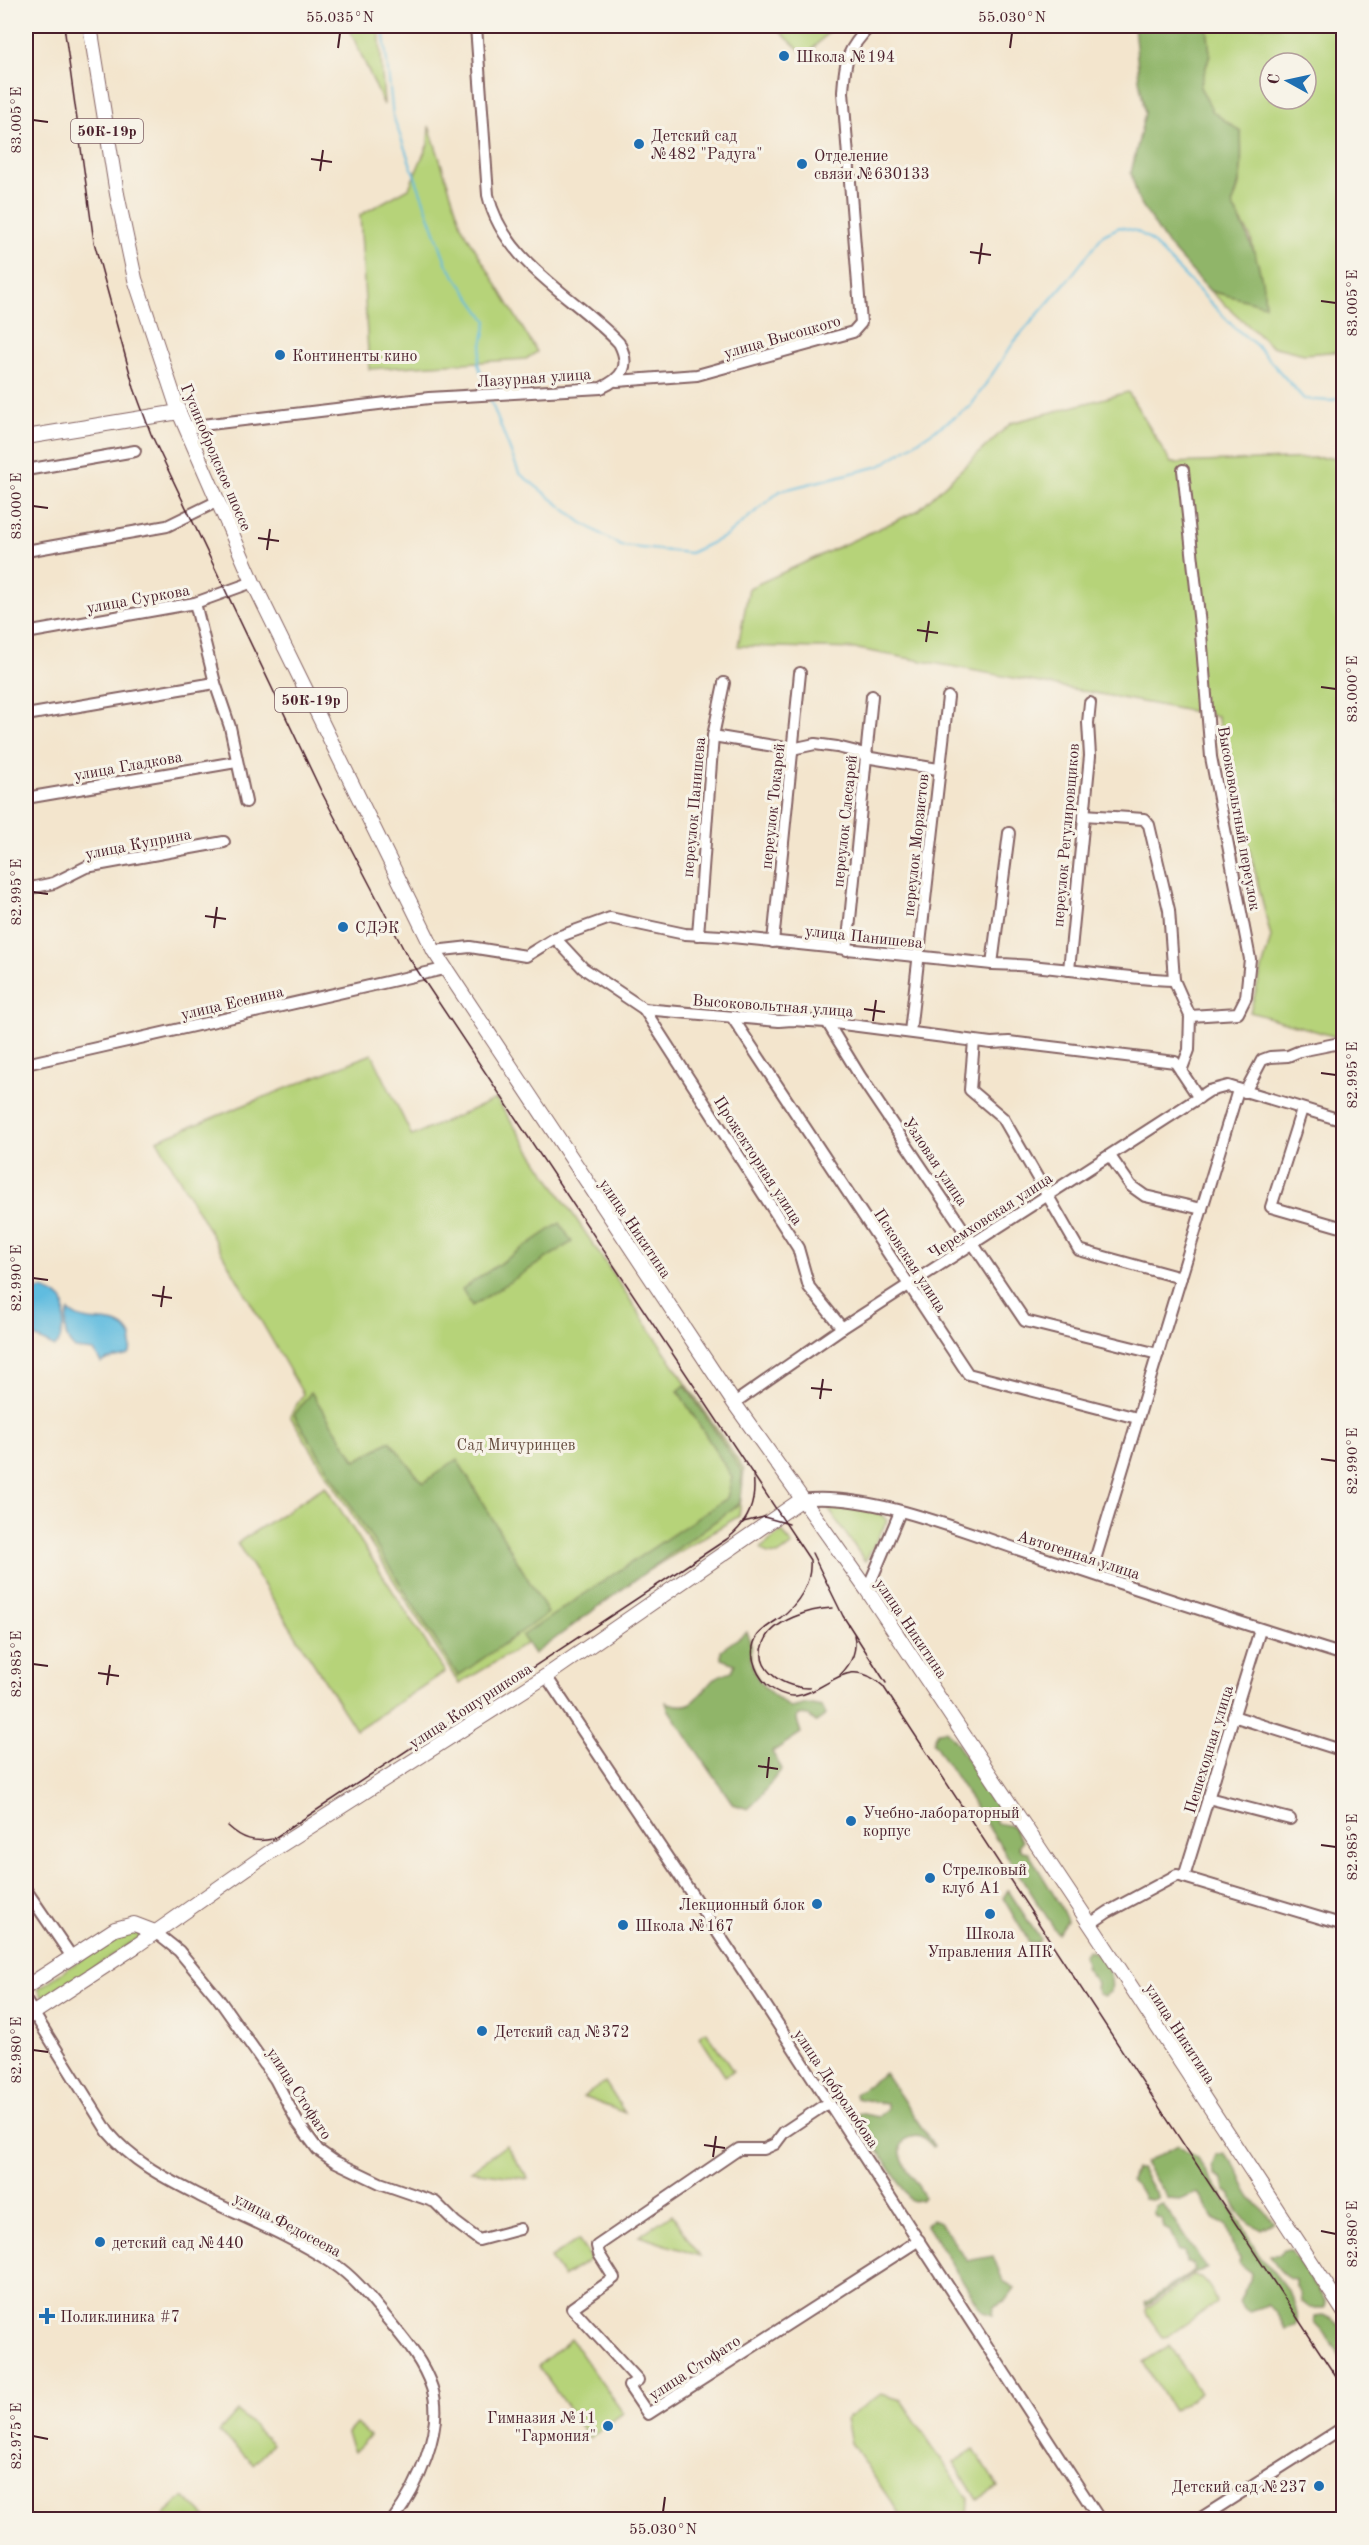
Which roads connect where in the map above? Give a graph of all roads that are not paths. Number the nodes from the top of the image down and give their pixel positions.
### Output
1 (90, 26) edge
2 (476, 26) edge
3 (870, 26) edge
4 (617, 381) junction
5 (179, 412) junction
6 (185, 427) junction
7 (26, 437) edge
8 (135, 451) dead end
9 (26, 470) edge
10 (1183, 470) dead end
11 (216, 502) junction
12 (26, 551) edge
13 (253, 582) junction
14 (195, 603) junction
15 (26, 633) edge
16 (800, 673) dead end
17 (215, 683) junction
18 (724, 683) dead end
19 (872, 696) dead end
20 (948, 698) dead end
21 (1090, 703) dead end
22 (26, 715) edge
23 (713, 736) junction
24 (792, 749) junction
25 (865, 757) junction
26 (236, 762) junction
27 (938, 769) junction
28 (26, 798) edge
29 (246, 802) dead end
30 (1084, 815) junction
31 (1009, 832) dead end
32 (224, 842) dead end
33 (26, 889) edge
34 (698, 935) junction
35 (555, 938) junction
36 (773, 942) junction
37 (847, 950) junction
38 (434, 951) junction
39 (919, 957) junction
40 (992, 964) junction
41 (444, 969) junction
42 (1069, 970) junction
43 (1174, 980) junction
44 (644, 1009) junction
45 (1190, 1016) junction
46 (732, 1017) junction
47 (827, 1022) junction
48 (910, 1032) junction
49 (974, 1041) junction
50 (1344, 1047) edge
51 (26, 1064) edge
52 (1181, 1071) junction
53 (1242, 1091) junction
54 (1199, 1098) junction
55 (1302, 1109) junction
56 (1344, 1121) edge
57 (1110, 1156) junction
58 (1047, 1195) junction
59 (1202, 1209) junction
60 (1344, 1228) edge
61 (974, 1243) junction
62 (1180, 1278) junction
63 (909, 1285) junction
64 (842, 1328) junction
65 (1158, 1354) junction
66 (734, 1403) junction
67 (1137, 1418) junction
68 (801, 1500) junction
69 (900, 1512) junction
70 (1090, 1573) junction
71 (867, 1590) junction
72 (1260, 1630) junction
73 (1344, 1655) edge
74 (546, 1676) junction
75 (1233, 1716) junction
76 (1344, 1751) edge
77 (1208, 1798) junction
78 (1290, 1819) dead end
79 (1184, 1877) junction
80 (26, 1890) edge
81 (1090, 1924) junction
82 (1344, 1926) edge
83 (154, 1932) junction
84 (72, 1957) junction
85 (26, 1987) edge
86 (28, 2011) edge
87 (829, 2102) junction
88 (520, 2229) dead end
89 (919, 2240) junction
90 (1341, 2302) edge
91 (1344, 2427) edge
92 (393, 2520) edge
93 (1100, 2520) edge
94 (1198, 2520) edge

1 - 5 main road, Гусинобродское шоссе / 50К-19р
2 - 4 street
3 - 4 street, улица Высоцкого
4 - 6 street, Лазурная улица
5 - 6 main road, Гусинобродское шоссе / 50К-19р
5 - 7 main road
6 - 11 main road, Гусинобродское шоссе / 50К-19р
8 - 9 street
10 - 45 street, Высоковольтный переулок
11 - 12 street
11 - 13 main road, Гусинобродское шоссе / 50К-19р
13 - 14 street, улица Суркова
13 - 38 main road, Гусинобродское шоссе / 50К-19р
14 - 15 street, улица Суркова
14 - 17 street
16 - 24 street, переулок Токарей
17 - 22 street
17 - 26 street
18 - 23 street, переулок Панишева
19 - 25 street, переулок Слесарей
20 - 27 street, переулок Морзистов
21 - 30 street, переулок Регулировщиков
23 - 24 street
23 - 34 street, переулок Панишева
24 - 25 street
24 - 36 street, переулок Токарей
25 - 27 street
25 - 37 street, переулок Слесарей
26 - 28 street, улица Гладкова
26 - 29 street
27 - 39 street, переулок Морзистов
30 - 42 street, переулок Регулировщиков
30 - 43 street
31 - 40 street
32 - 33 street, улица Куприна
34 - 35 street, улица Панишева
34 - 36 street, улица Панишева
35 - 38 street
35 - 44 street, Высоковольтная улица
36 - 37 street, улица Панишева
37 - 39 street, улица Панишева
38 - 41 main road, Гусинобродское шоссе / 50К-19р
39 - 40 street, улица Панишева
39 - 48 street, переулок Морзистов
40 - 42 street, улица Панишева
41 - 51 street, улица Есенина
41 - 66 main road, улица Никитина
42 - 43 street, улица Панишева
43 - 45 street
44 - 46 street, Высоковольтная улица
44 - 64 street, Прожекторная улица
45 - 52 street
46 - 47 street, Высоковольтная улица
46 - 63 street, Псковская улица
47 - 48 street, Высоковольтная улица
47 - 61 street, Узловая улица
48 - 49 street, Высоковольтная улица
49 - 52 street, Высоковольтная улица
49 - 58 street
50 - 53 street
52 - 54 street
53 - 54 street, Черемховская улица
53 - 55 street
53 - 59 street
54 - 57 street, Черемховская улица
55 - 56 street
55 - 60 street
57 - 58 street, Черемховская улица
57 - 59 street
58 - 61 street, Черемховская улица
58 - 62 street
59 - 62 street
61 - 63 street, Черемховская улица
61 - 65 street, Узловая улица
62 - 65 street
63 - 64 street, Черемховская улица
63 - 67 street, Псковская улица
64 - 66 street, Черемховская улица
65 - 67 street
66 - 68 main road, улица Никитина
67 - 70 street
68 - 69 street, Автогенная улица
68 - 71 main road, улица Никитина
68 - 74 main road, улица Кошурникова
69 - 70 street, Автогенная улица
69 - 71 street
70 - 72 street, Автогенная улица
71 - 81 main road, улица Никитина
72 - 73 street, Автогенная улица
72 - 75 street, Пешеходная улица
74 - 83 main road, улица Кошурникова
74 - 87 street, улица Добролюбова
75 - 76 street
75 - 77 street, Пешеходная улица
77 - 78 street
77 - 79 street, Пешеходная улица
79 - 81 street
79 - 82 street
80 - 84 street
81 - 90 main road, улица Никитина
83 - 84 main road
83 - 86 main road, улица Кошурникова
83 - 88 street, улица Стофато
84 - 85 main road
86 - 92 street, улица Федосеева
87 - 89 street, улица Добролюбова
87 - 89 street, улица Стофато
89 - 93 street, улица Добролюбова
91 - 94 street

